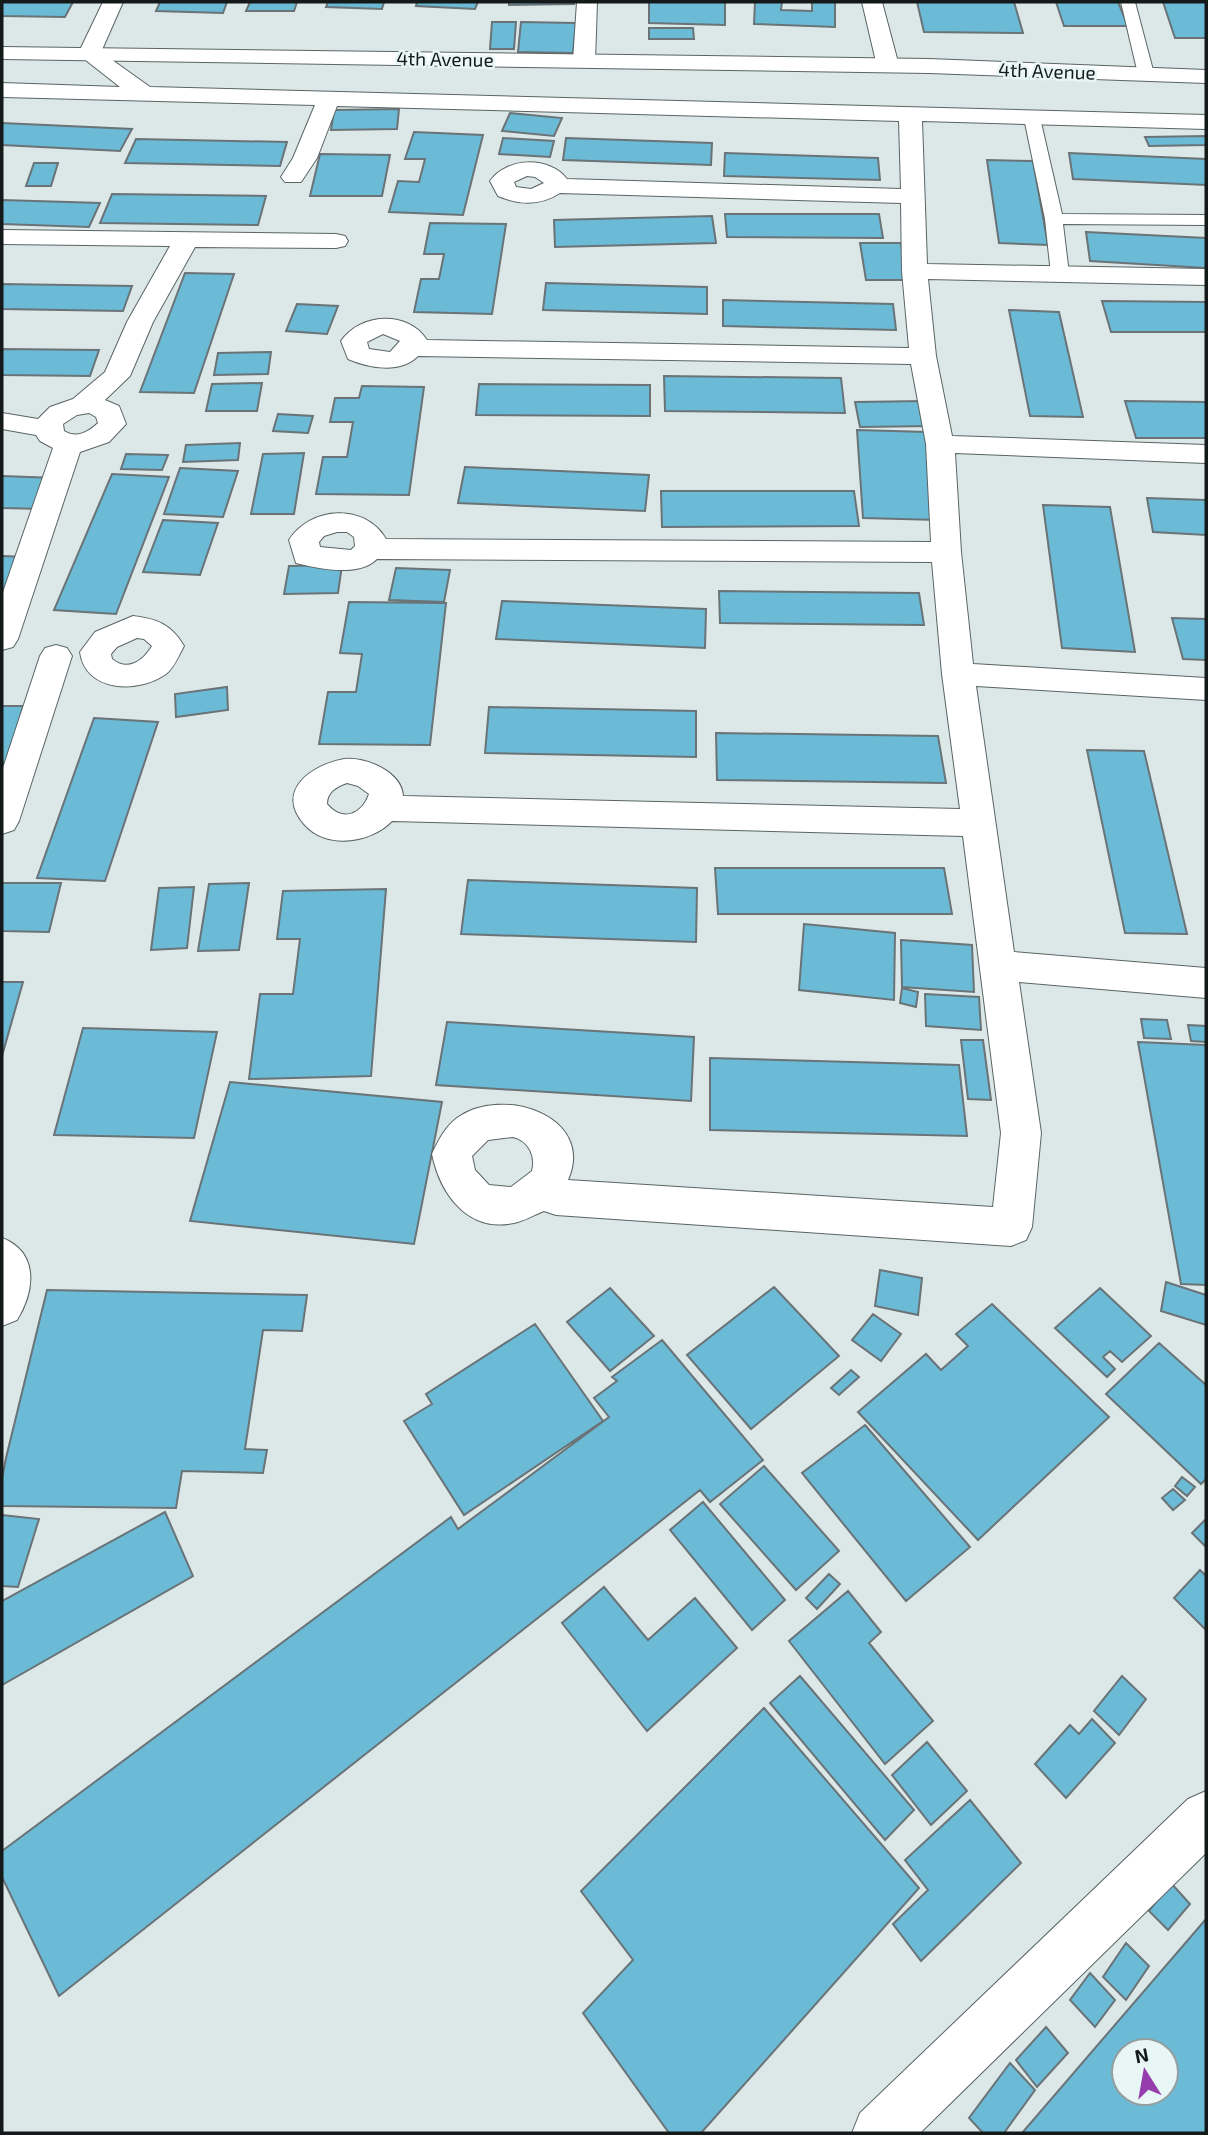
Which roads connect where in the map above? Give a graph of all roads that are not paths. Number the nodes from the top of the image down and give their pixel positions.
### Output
1 (113, 2) edge
2 (587, 2) edge
3 (872, 2) edge
4 (1128, 2) edge
5 (2, 53) edge
6 (89, 54) junction
7 (584, 61) junction
8 (888, 66) junction
9 (1146, 74) junction
10 (1206, 77) edge
11 (2, 90) edge
12 (145, 94) junction
13 (329, 98) junction
14 (910, 114) junction
15 (1032, 118) junction
16 (1206, 122) edge
17 (293, 177) dead end
18 (555, 186) dead end
19 (911, 196) junction
20 (1054, 219) junction
21 (1206, 220) edge
22 (2, 237) edge
23 (187, 239) junction
24 (336, 241) dead end
25 (915, 271) junction
26 (1060, 274) junction
27 (1206, 277) edge
28 (412, 348) dead end
29 (923, 356) junction
30 (2, 421) edge
31 (59, 436) junction
32 (940, 444) junction
33 (1206, 454) edge
34 (369, 550) dead end
35 (946, 552) junction
36 (2, 639) edge
37 (2, 652) edge
38 (56, 656) junction
39 (95, 658) dead end
40 (958, 674) junction
41 (1206, 689) edge
42 (384, 808) dead end
43 (2, 821) edge
44 (980, 823) junction
45 (996, 965) junction
46 (1206, 983) edge
47 (544, 1189) dead end
48 (2, 1257) edge
49 (2, 1306) edge
50 (1206, 1817) edge
51 (880, 2133) edge

1 - 6 street
2 - 7 street
3 - 8 street
4 - 9 lane
5 - 6 street, 4th Avenue
6 - 7 street, 4th Avenue
6 - 12 street
7 - 8 street, 4th Avenue
8 - 9 street, 4th Avenue
9 - 10 street, 4th Avenue
11 - 12 street
12 - 13 street
13 - 14 street
13 - 17 street
14 - 15 street
14 - 19 street
15 - 16 street
15 - 20 lane
18 - 19 street
19 - 25 street
20 - 21 lane
20 - 26 lane
22 - 23 street
23 - 24 street
23 - 31 street
25 - 26 street
25 - 29 street
26 - 27 street
28 - 29 street
29 - 32 street
30 - 31 street
31 - 36 street
32 - 33 street
32 - 35 street
34 - 35 street
35 - 40 street
37 - 38 street
38 - 39 street
38 - 43 street
40 - 41 street
40 - 44 street
42 - 44 street
44 - 45 street
45 - 46 street
45 - 47 street
48 - 49 street
50 - 51 street

